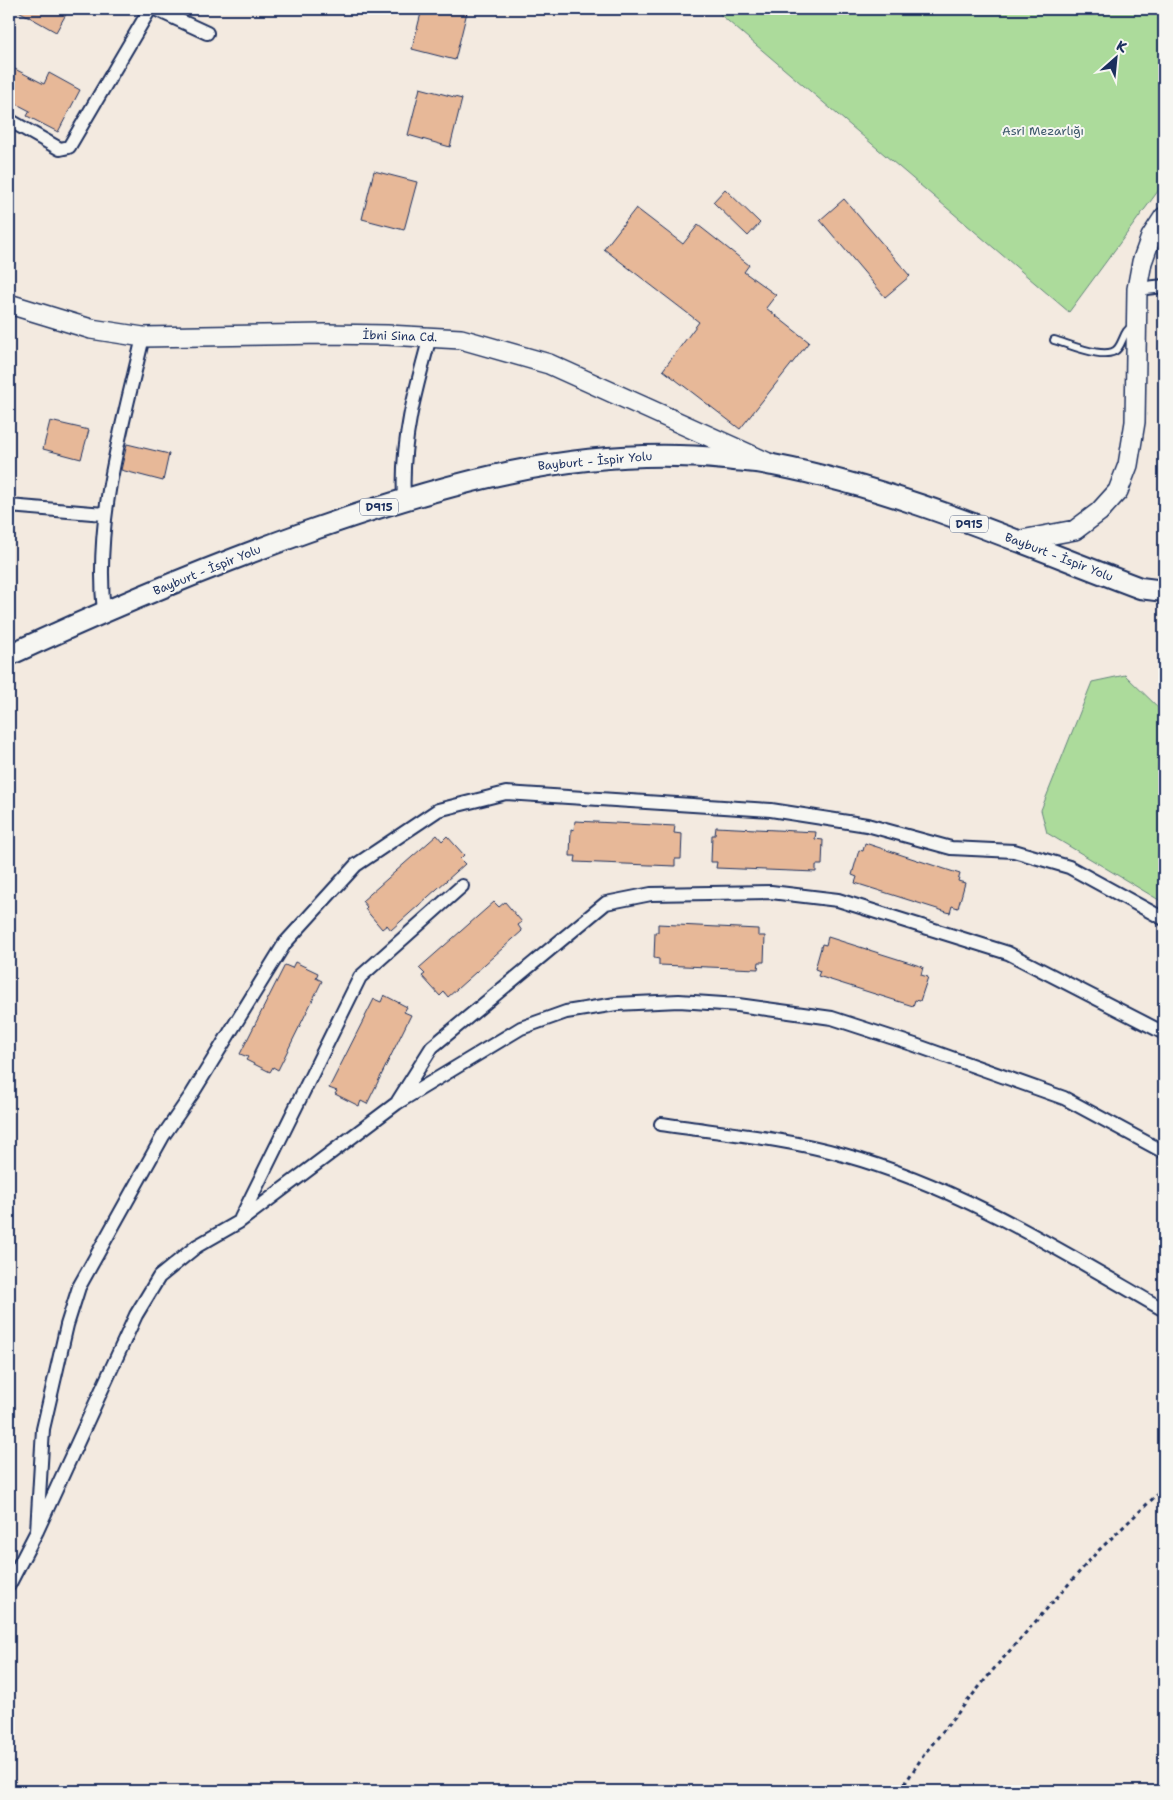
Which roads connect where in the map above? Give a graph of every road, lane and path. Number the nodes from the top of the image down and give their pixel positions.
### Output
1 (150, 9) edge
2 (155, 9) edge
3 (207, 33) dead end
4 (9, 120) edge
5 (1164, 217) edge
6 (1164, 286) edge
7 (1138, 289) junction
8 (9, 304) edge
9 (1136, 324) junction
10 (143, 337) junction
11 (430, 337) junction
12 (1054, 340) dead end
13 (771, 464) junction
14 (404, 498) junction
15 (9, 506) edge
16 (104, 514) junction
17 (1016, 541) junction
18 (1164, 591) edge
19 (104, 612) junction
20 (9, 655) edge
21 (462, 886) dead end
22 (1164, 919) edge
23 (1164, 1033) edge
24 (397, 1103) junction
25 (661, 1124) dead end
26 (1164, 1152) edge
27 (239, 1222) junction
28 (1164, 1310) edge
29 (1164, 1488) edge
30 (37, 1531) junction
31 (9, 1585) edge
32 (900, 1791) edge

1 - 4 street
2 - 3 street
5 - 7 main road
6 - 7 street
7 - 9 main road
8 - 10 main road, İbni Sina Cd.
9 - 12 lane
9 - 17 main road
10 - 11 main road, İbni Sina Cd.
10 - 16 street
11 - 13 main road, İbni Sina Cd.
11 - 14 street
13 - 14 main road, Bayburt - İspir Yolu / D915
13 - 17 main road, Bayburt - İspir Yolu / D915
14 - 19 main road, Bayburt - İspir Yolu / D915
15 - 16 street
16 - 19 street
17 - 18 main road, Bayburt - İspir Yolu / D915
19 - 20 main road, Bayburt - İspir Yolu / D915
21 - 27 street
22 - 30 street
23 - 24 street
24 - 26 street
24 - 27 street
25 - 28 street
27 - 30 street
29 - 32 path
30 - 31 street

